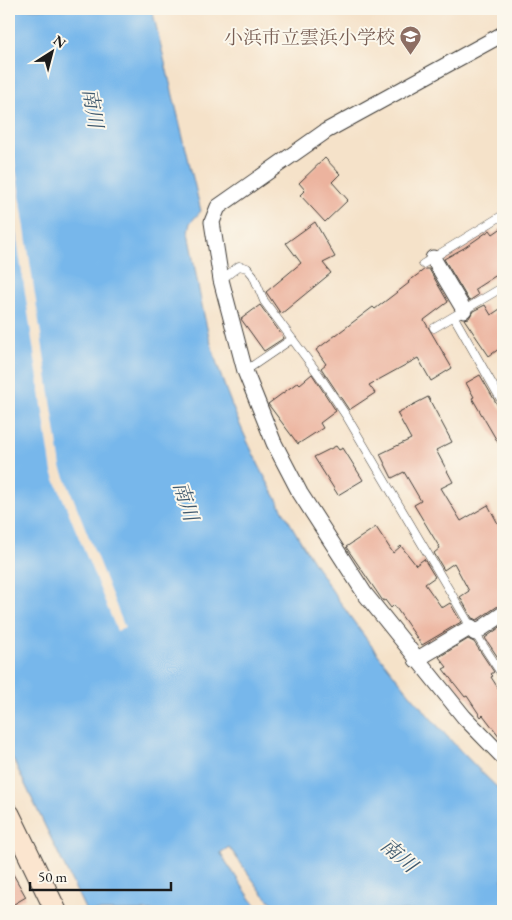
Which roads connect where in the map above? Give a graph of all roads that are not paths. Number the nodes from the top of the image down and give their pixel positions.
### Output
1 (503, 34) edge
2 (503, 215) edge
3 (428, 261) joint
4 (221, 280) junction
5 (503, 287) edge
6 (459, 313) junction
7 (434, 328) dead end
8 (292, 339) junction
9 (245, 372) junction
10 (503, 403) edge
11 (503, 614) edge
12 (473, 630) junction
13 (416, 660) junction
14 (503, 676) edge
15 (503, 757) edge
16 (9, 814) edge
17 (56, 911) edge

1 - 4 street
2 - 3 lane
3 - 6 street
4 - 8 lane
4 - 9 street
5 - 6 lane
6 - 7 lane
6 - 10 lane
8 - 9 lane
8 - 12 lane
9 - 13 street
11 - 12 street
12 - 13 street
12 - 14 lane
13 - 15 street
16 - 17 street

